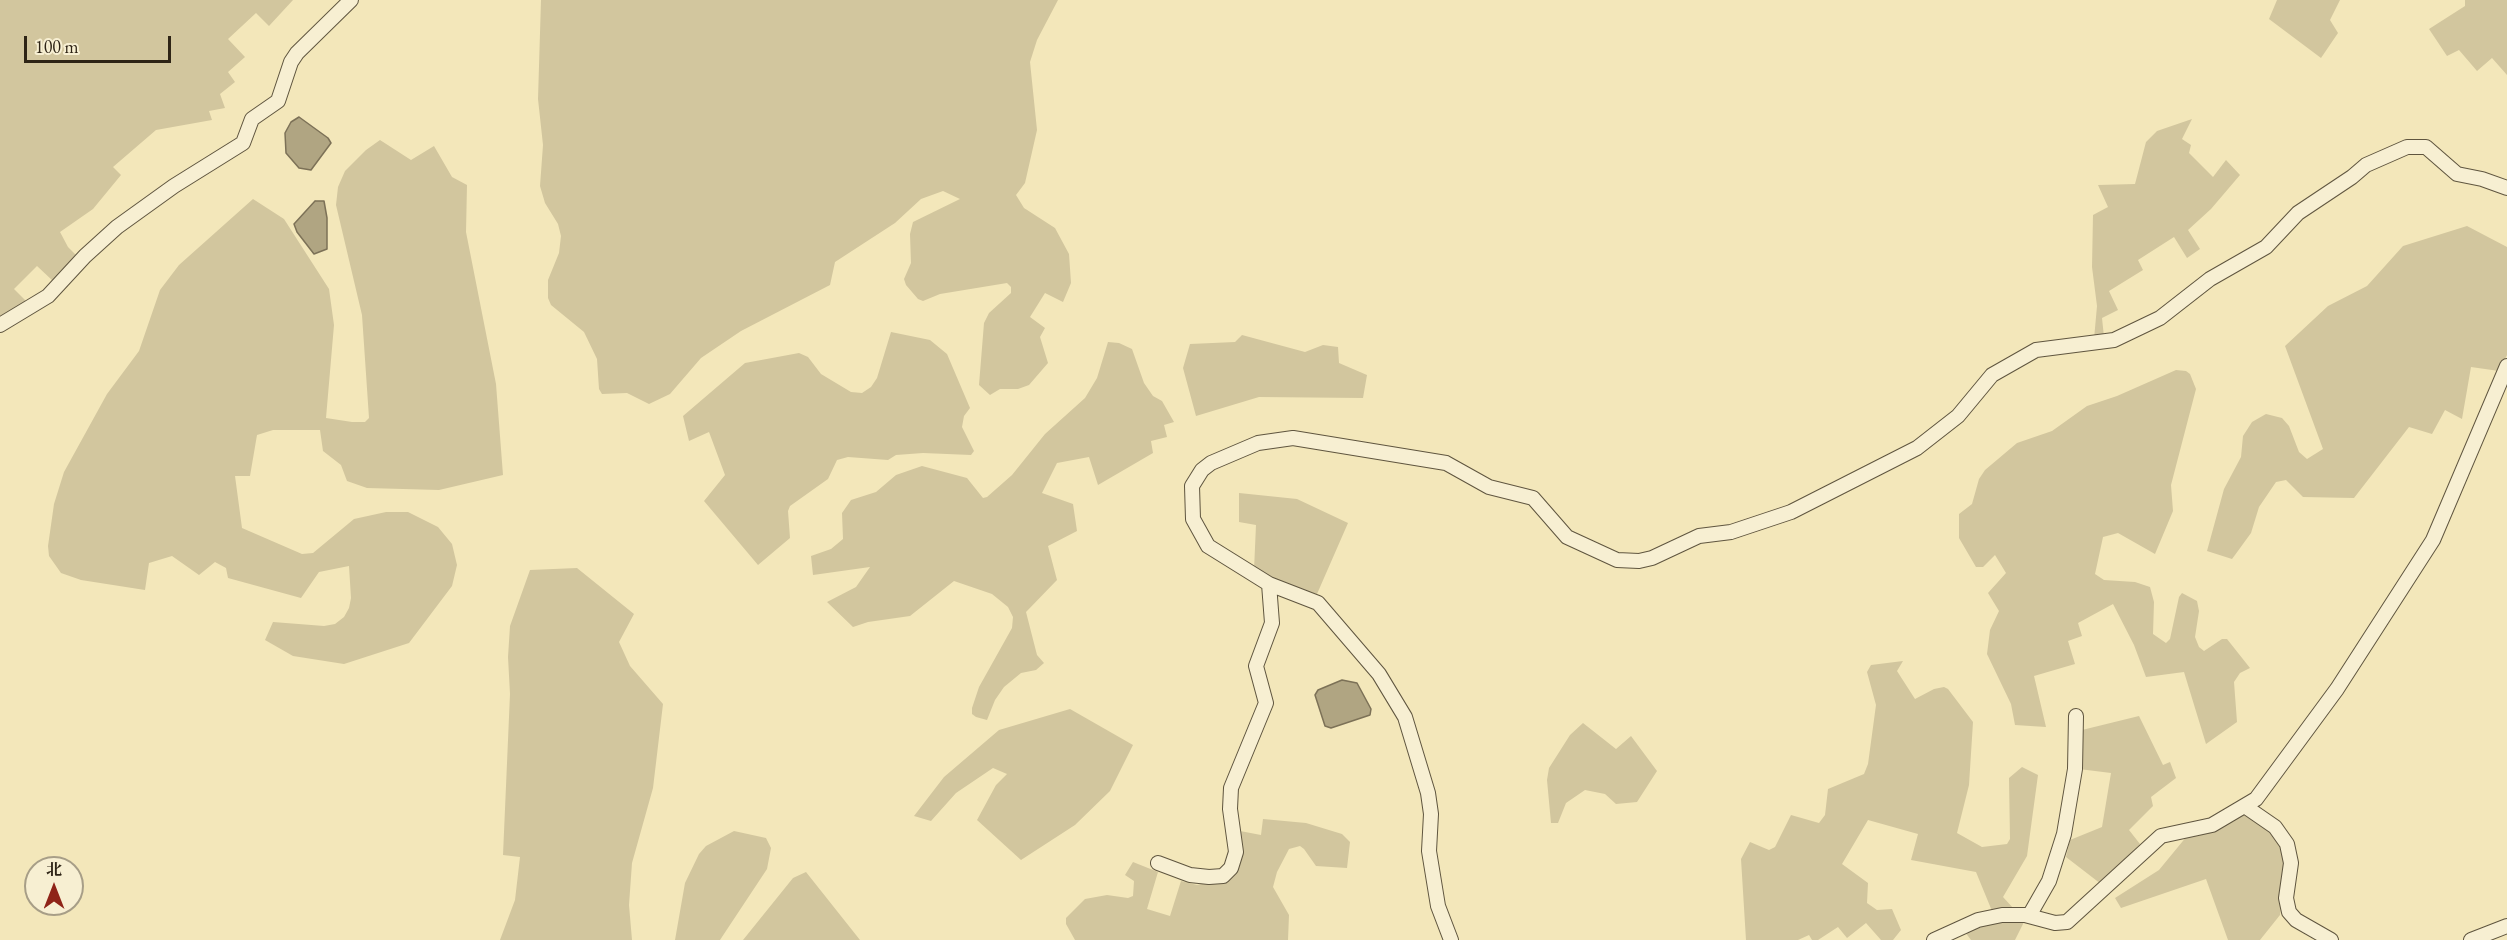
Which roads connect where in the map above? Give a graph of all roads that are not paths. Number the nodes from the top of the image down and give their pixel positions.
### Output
1 (351, 0) edge
2 (2507, 188) edge
3 (0, 325) edge
4 (2507, 366) edge
5 (1269, 584) junction
6 (2076, 716) dead end
7 (2246, 807) junction
8 (1158, 863) dead end
9 (2029, 916) junction
10 (2507, 926) edge
11 (1451, 940) edge
12 (1934, 940) edge
13 (2331, 940) edge
14 (2471, 940) edge

1 - 3 street
2 - 5 street
4 - 7 street
5 - 8 street
5 - 11 street
6 - 9 street
7 - 9 street
7 - 13 street
9 - 12 street
10 - 14 street

